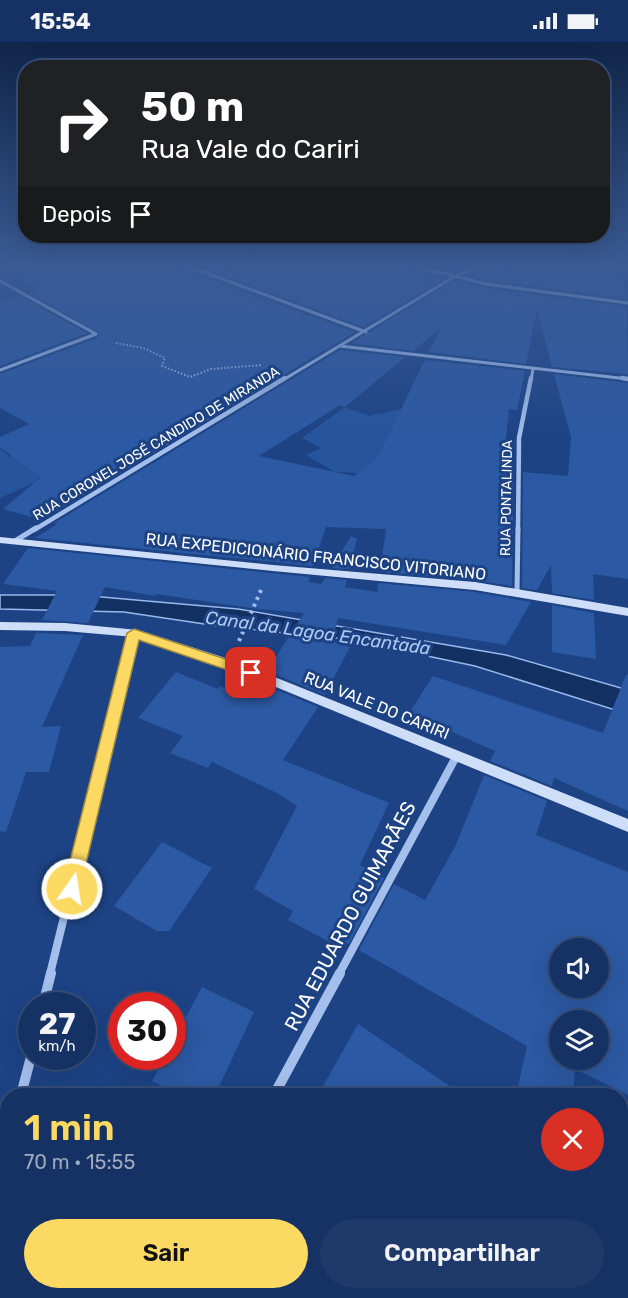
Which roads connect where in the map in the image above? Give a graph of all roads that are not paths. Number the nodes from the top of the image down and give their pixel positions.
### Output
1 (73, 322) edge
2 (338, 322) edge
3 (383, 322) edge
4 (366, 332) junction
5 (340, 346) junction
6 (533, 369) junction
7 (0, 370) edge
8 (628, 378) edge
9 (0, 540) edge
10 (15, 542) junction
11 (517, 592) junction
12 (628, 612) edge
13 (0, 626) edge
14 (134, 633) junction
15 (458, 755) junction
16 (628, 826) edge
17 (46, 992) edge
18 (28, 1070) edge
19 (23, 1088) edge
20 (278, 1088) edge

1 - 7 street
2 - 4 street
3 - 4 street, RUA CORONEL JOSÉ CANDIDO DE MIRANDA
4 - 5 street, RUA CORONEL JOSÉ CANDIDO DE MIRANDA
5 - 6 street
5 - 10 street, RUA CORONEL JOSÉ CANDIDO DE MIRANDA
6 - 8 street
6 - 11 street, RUA PONTALINDA
9 - 10 main road, RUA EXPEDICIONÁRIO FRANCISCO VITORIANO
10 - 11 main road, RUA EXPEDICIONÁRIO FRANCISCO VITORIANO
11 - 12 main road, RUA EXPEDICIONÁRIO FRANCISCO VITORIANO
13 - 14 main road, RUA VALE DO CARIRI
14 - 15 main road, RUA VALE DO CARIRI
14 - 17 street
15 - 16 main road, RUA VALE DO CARIRI
15 - 20 street, RUA EDUARDO GUIMARÃES
18 - 19 street

